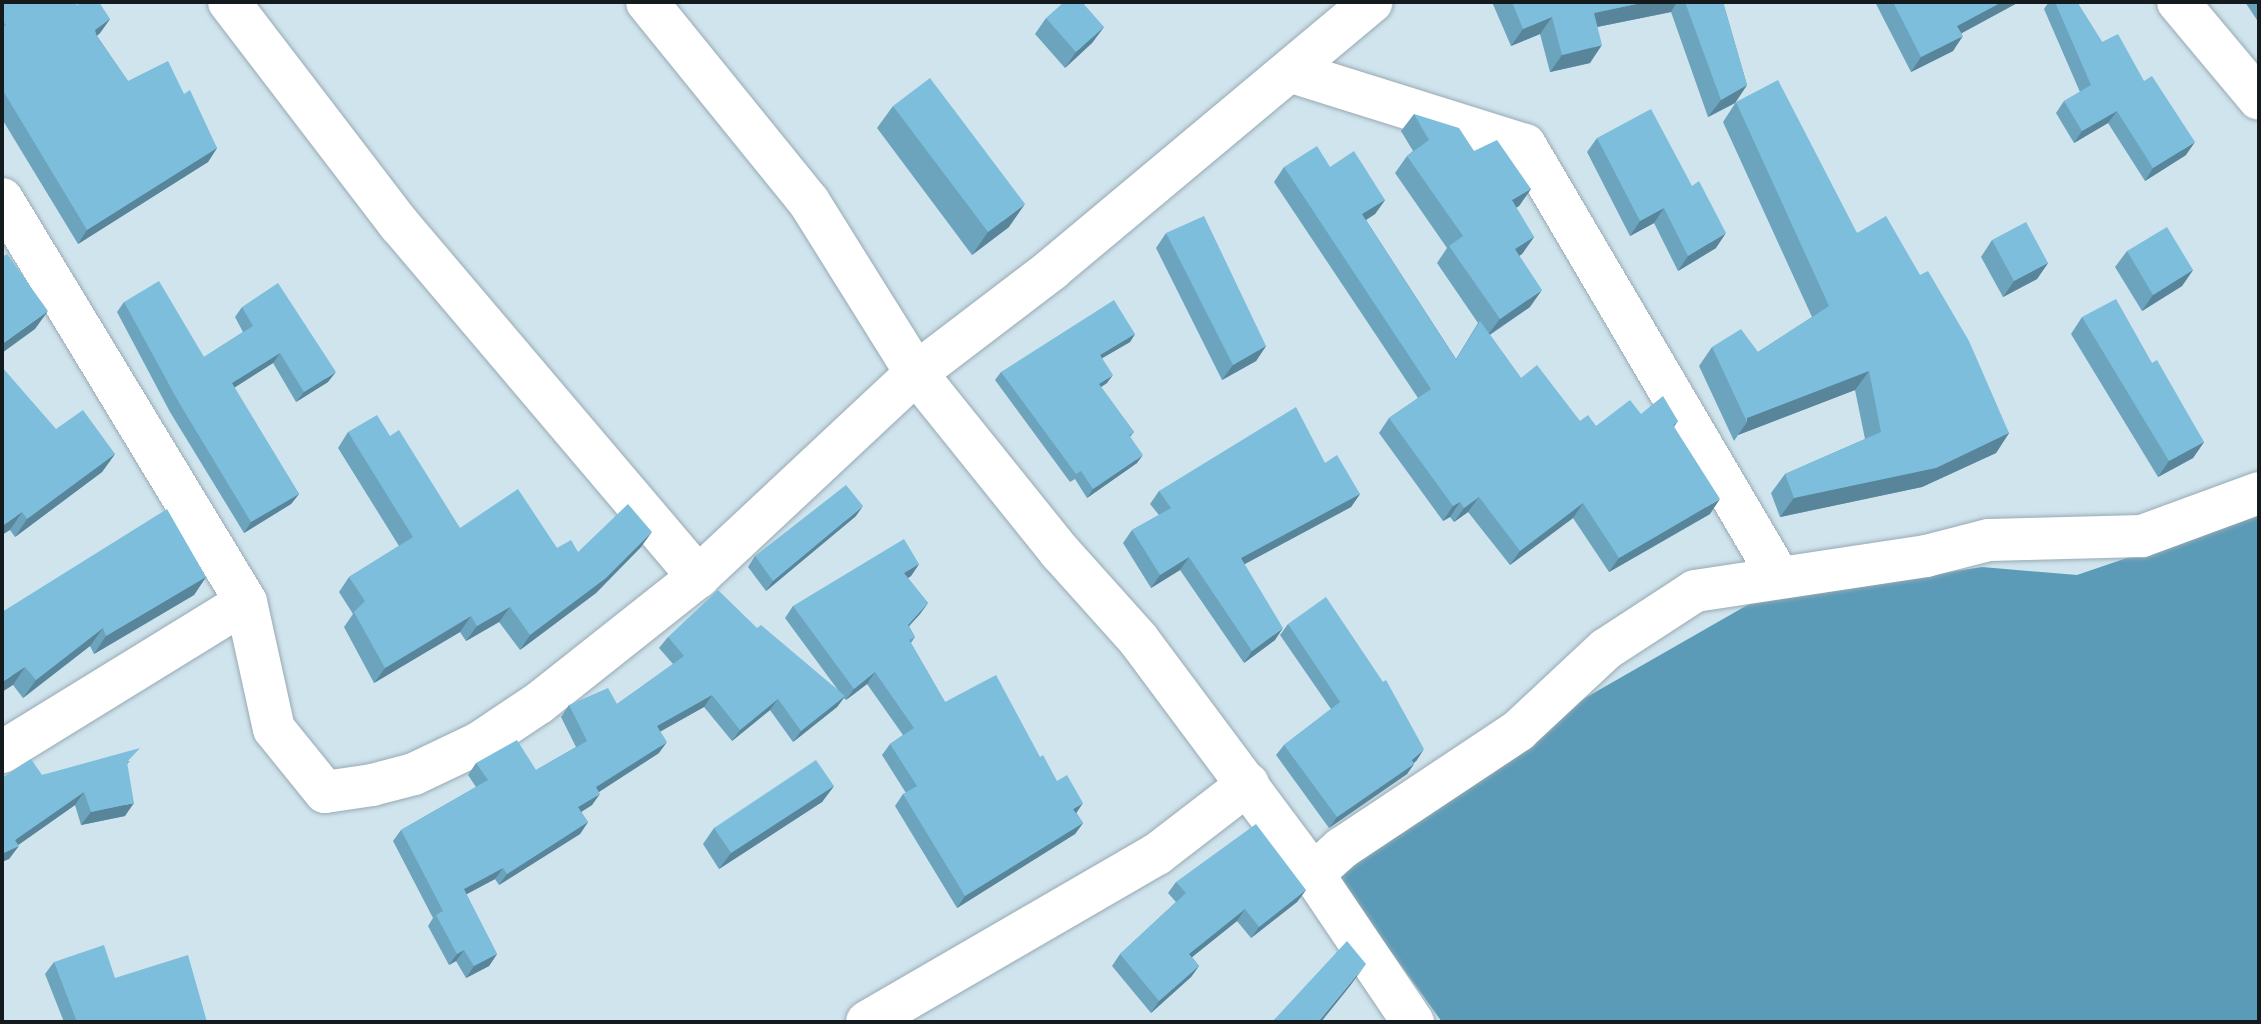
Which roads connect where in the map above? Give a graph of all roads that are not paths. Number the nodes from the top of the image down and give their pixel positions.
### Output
1 (229, 2) edge
2 (647, 2) edge
3 (1372, 2) edge
4 (2178, 2) edge
5 (1292, 72) junction
6 (2259, 99) edge
7 (3, 202) edge
8 (916, 373) junction
9 (2259, 493) edge
10 (698, 577) junction
11 (1779, 577) junction
12 (246, 602) junction
13 (2, 752) edge
14 (1248, 784) junction
15 (1313, 874) junction
16 (867, 1022) edge
17 (1413, 1022) edge

1 - 10 street
2 - 8 street
3 - 5 street
4 - 6 street
5 - 8 street
5 - 11 street
7 - 12 street
8 - 10 street
8 - 14 street
9 - 11 street
10 - 12 street
11 - 15 street
12 - 13 street
14 - 15 street
14 - 16 street
15 - 17 street

